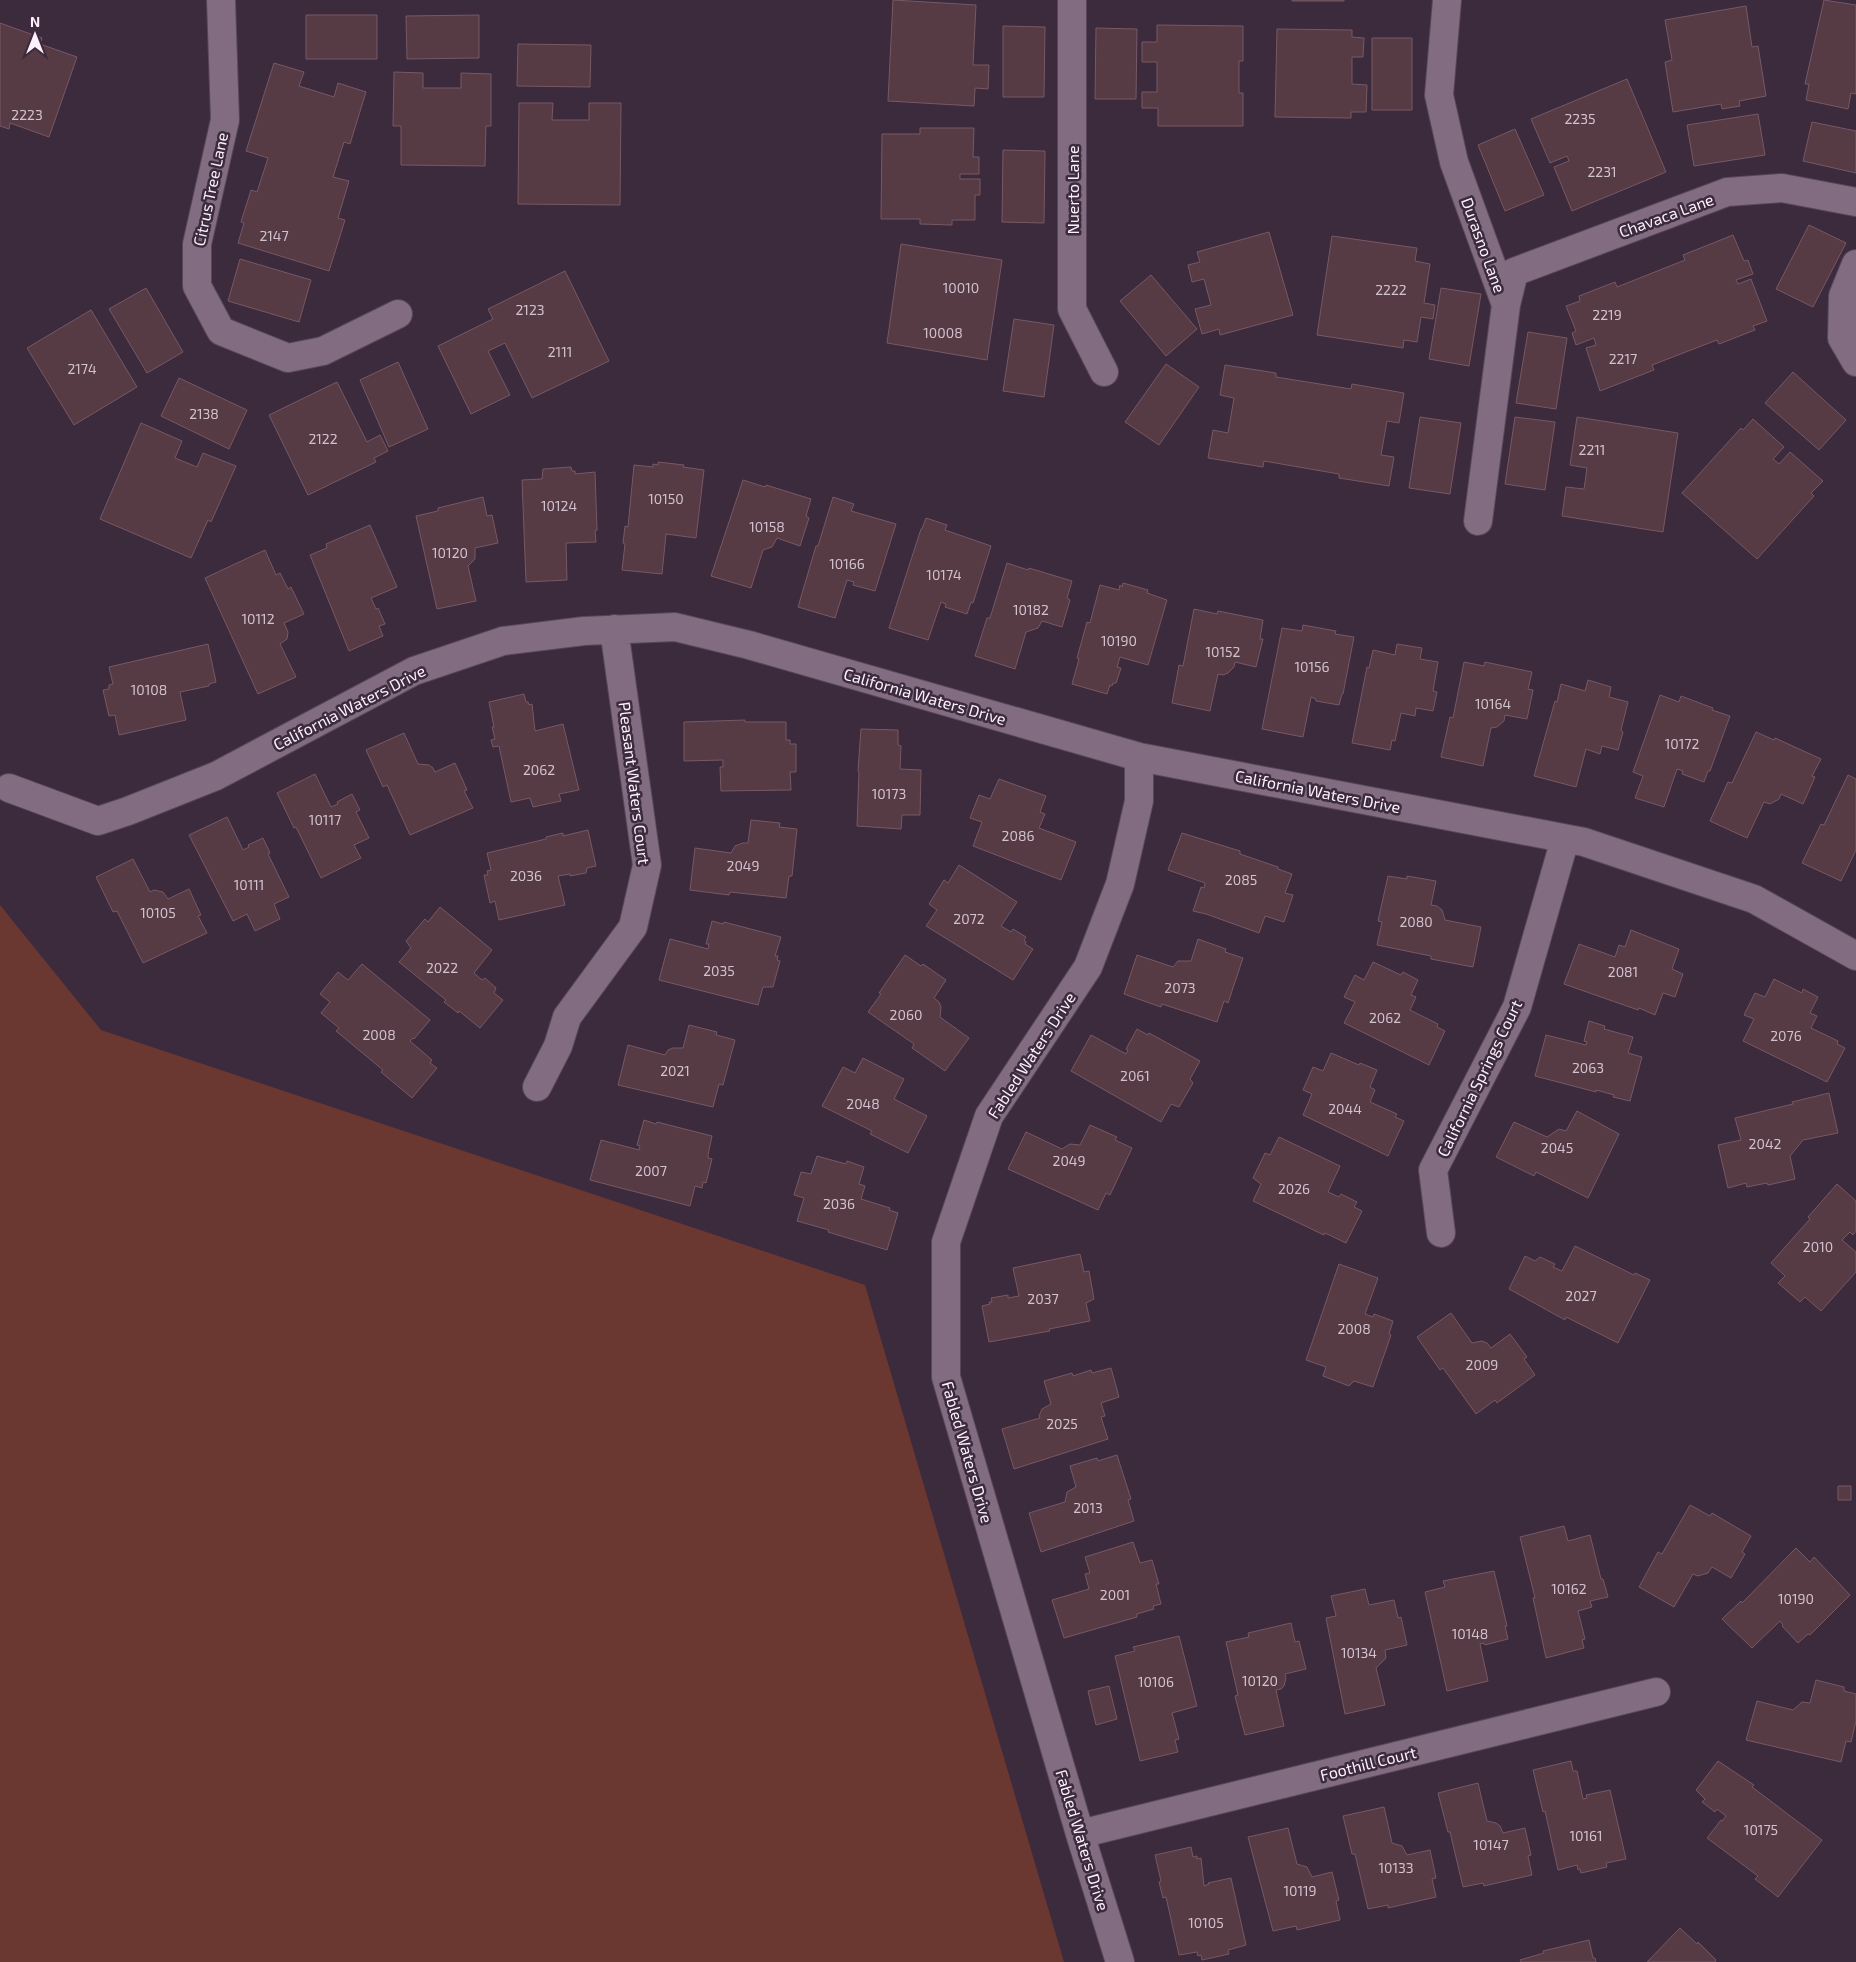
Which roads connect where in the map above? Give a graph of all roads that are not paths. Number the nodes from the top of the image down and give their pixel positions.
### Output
1 (221, 0) edge
2 (1072, 0) edge
3 (1447, 0) edge
4 (1856, 202) edge
5 (1856, 264) edge
6 (1506, 305) junction
7 (398, 314) dead end
8 (1856, 362) edge
9 (1104, 372) dead end
10 (1478, 521) dead end
11 (614, 630) junction
12 (1139, 757) junction
13 (9, 788) dead end
14 (1565, 838) junction
15 (1856, 956) edge
16 (537, 1087) dead end
17 (1441, 1233) dead end
18 (1656, 1692) dead end
19 (1080, 1834) junction
20 (1120, 1962) edge

1 - 7 street, Citrus Tree Lane
2 - 9 street, Nuerto Lane
3 - 6 street, Durasno Lane
4 - 6 street, Chavaca Lane
5 - 8 street
6 - 10 street, Durasno Lane
11 - 12 street, California Waters Drive
11 - 13 street, California Waters Drive
11 - 16 street, Pleasant Waters Court
12 - 14 street, California Waters Drive
12 - 19 street, Fabled Waters Drive
14 - 15 street, California Waters Drive
14 - 17 street, California Springs Court
18 - 19 street, Foothill Court
19 - 20 street, Fabled Waters Drive

